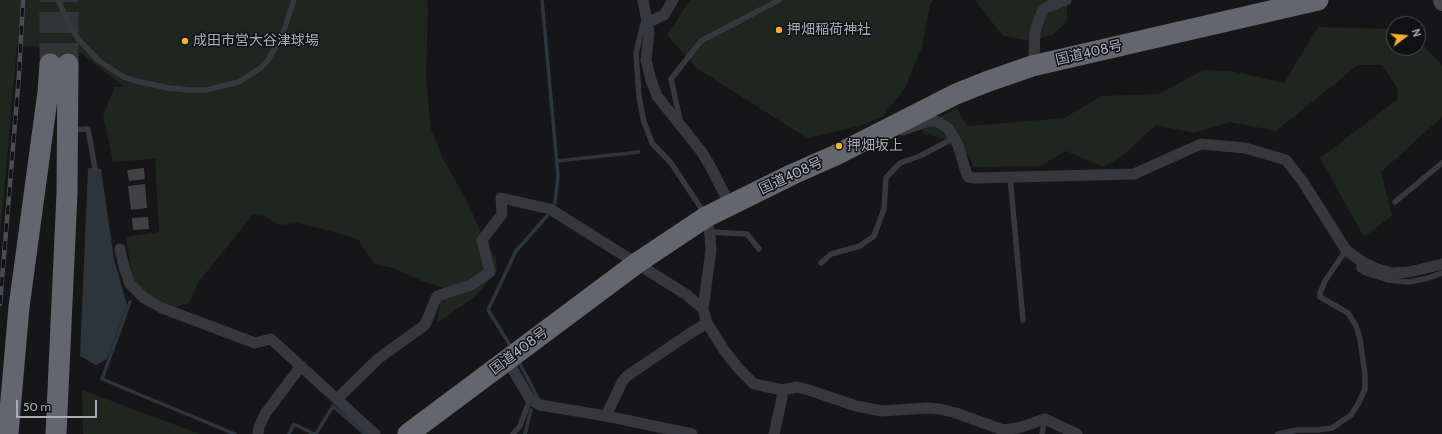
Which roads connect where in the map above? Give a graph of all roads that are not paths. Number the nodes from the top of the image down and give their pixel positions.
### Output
1 (58, 0) edge
2 (294, 0) edge
3 (642, 0) edge
4 (673, 0) edge
5 (779, 0) edge
6 (1066, 0) edge
7 (1318, 0) edge
8 (1441, 0) edge
9 (1442, 3) edge
10 (646, 18) junction
11 (59, 64) tunnel mouth
12 (1032, 66) junction
13 (58, 92) junction
14 (680, 125) junction
15 (68, 130) junction
16 (955, 138) junction
17 (836, 155) junction
18 (1442, 163) edge
19 (95, 168) dead end
20 (1010, 176) junction
21 (1395, 202) dead end
22 (730, 205) junction
23 (708, 225) junction
24 (120, 249) dead end
25 (759, 249) dead end
26 (1346, 250) junction
27 (1360, 260) junction
28 (637, 264) junction
29 (821, 264) dead end
30 (1442, 264) edge
31 (1442, 272) edge
32 (703, 309) junction
33 (1024, 320) dead end
34 (707, 324) junction
35 (509, 358) junction
36 (301, 366) junction
37 (782, 390) junction
38 (337, 399) junction
39 (530, 399) junction
40 (606, 416) junction
41 (1045, 419) junction
42 (8, 434) edge
43 (56, 434) edge
44 (258, 434) edge
45 (375, 434) edge
46 (408, 434) edge
47 (513, 434) edge
48 (690, 434) edge
49 (774, 434) edge
50 (1042, 434) edge
51 (1077, 434) edge
52 (1278, 434) edge

1 - 2 lane
3 - 10 street
4 - 10 street
5 - 14 lane
6 - 12 street
7 - 12 highway, 国道408号
8 - 9 street
10 - 14 street
10 - 23 lane
11 - 13 highway
12 - 17 highway, 国道408号
13 - 15 highway
13 - 42 highway
14 - 22 street
15 - 19 lane
15 - 43 highway
16 - 17 street
16 - 20 street
16 - 29 lane
17 - 22 highway, 国道408号
18 - 21 lane
20 - 26 street
20 - 33 lane
22 - 23 highway, 国道408号
23 - 25 lane
23 - 28 highway, 国道408号
23 - 32 street
24 - 36 street
26 - 27 street
26 - 52 lane
27 - 30 street
27 - 31 lane
28 - 32 street
28 - 35 highway, 国道408号
28 - 38 street
32 - 34 street
34 - 37 street
34 - 40 street
35 - 39 street
35 - 46 highway, 国道408号
36 - 38 street
36 - 44 street
37 - 41 street
37 - 49 street
38 - 45 street
39 - 40 street
39 - 47 lane
40 - 48 street
41 - 50 lane
41 - 51 street

